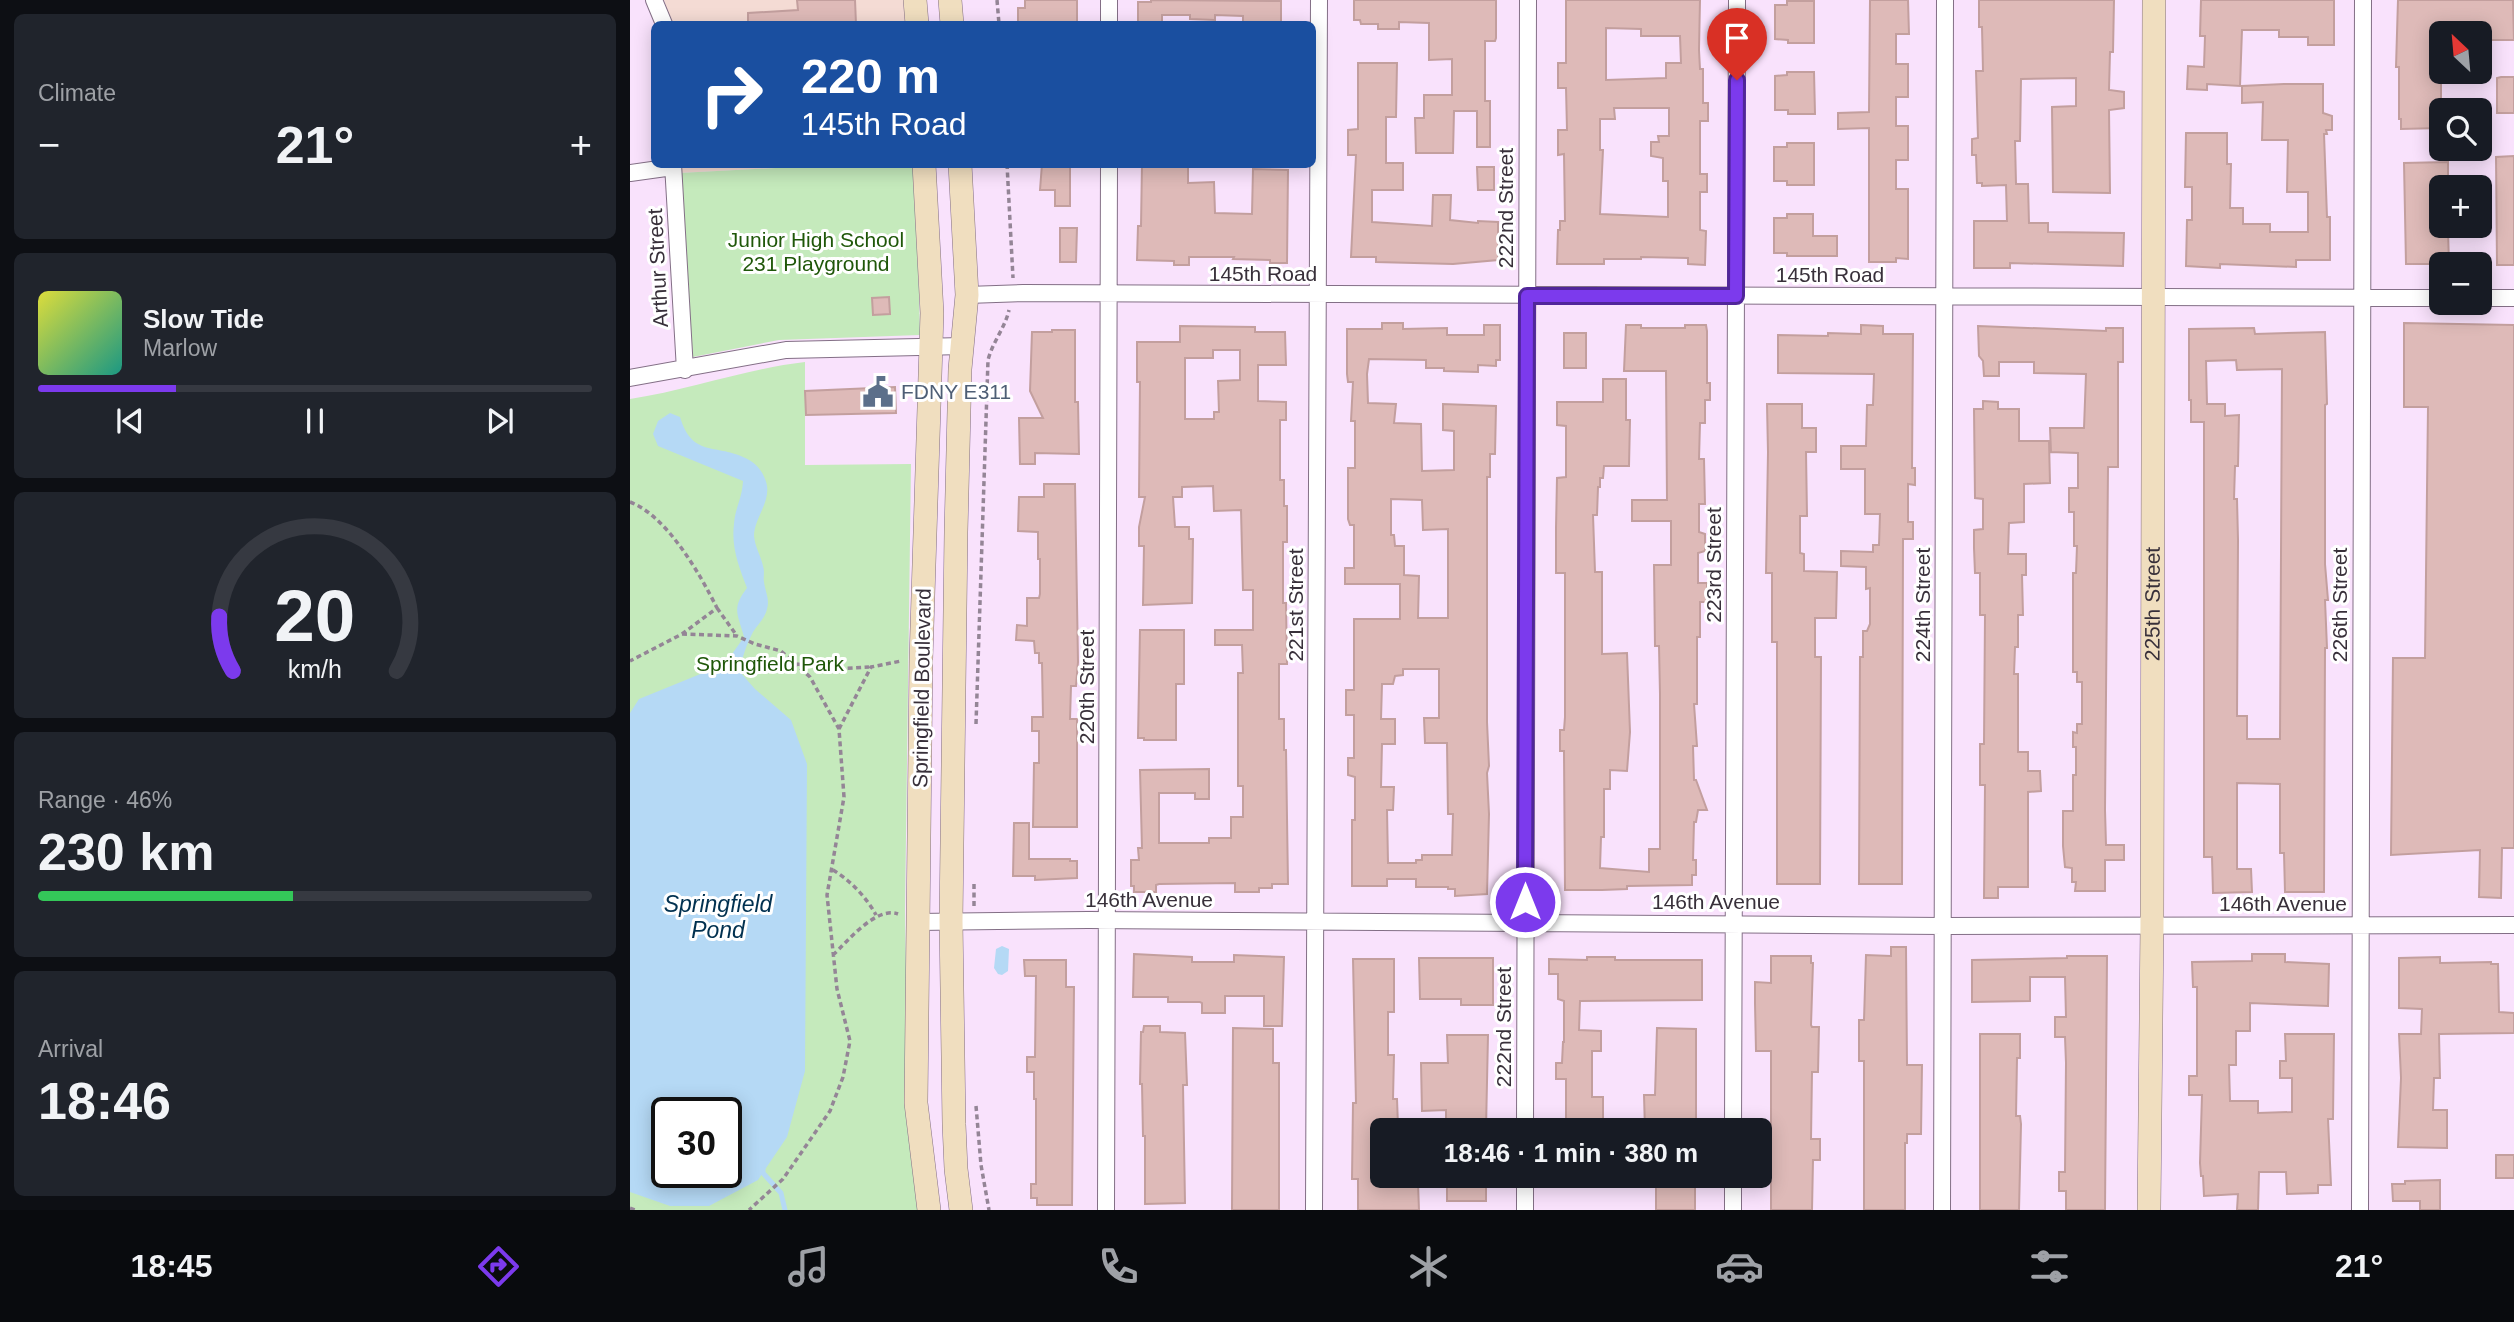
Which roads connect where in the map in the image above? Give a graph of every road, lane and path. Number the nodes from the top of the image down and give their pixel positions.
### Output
1 (654, 0) edge
2 (915, 0) edge
3 (950, 0) edge
4 (997, 0) edge
5 (1109, 0) edge
6 (1320, 0) edge
7 (1528, 0) edge
8 (1737, 0) edge
9 (1945, 0) edge
10 (2154, 0) edge
11 (2363, 0) edge
12 (663, 21) edge
13 (917, 21) edge
14 (952, 21) edge
15 (999, 21) edge
16 (1109, 21) edge
17 (661, 168) edge
18 (673, 168) edge
19 (924, 168) edge
20 (960, 168) edge
21 (1007, 168) edge
22 (1109, 168) edge
23 (630, 173) edge
24 (1013, 282) dead end
25 (967, 295) junction
26 (1109, 295) junction
27 (1318, 295) junction
28 (1527, 296) junction
29 (1736, 296) junction
30 (1945, 296) junction
31 (2154, 298) junction
32 (2362, 298) junction
33 (2429, 298) edge
34 (2492, 298) edge
35 (2514, 298) edge
36 (1010, 307) dead end
37 (963, 346) junction
38 (929, 347) junction
39 (685, 370) junction
40 (630, 378) edge
41 (630, 502) edge
42 (717, 608) junction
43 (682, 634) junction
44 (737, 636) junction
45 (905, 660) dead end
46 (630, 661) edge
47 (795, 663) junction
48 (871, 667) junction
49 (839, 729) junction
50 (976, 730) dead end
51 (833, 870) junction
52 (974, 876) dead end
53 (974, 906) dead end
54 (876, 915) junction
55 (909, 919) junction
56 (1107, 920) junction
57 (951, 921) junction
58 (1315, 922) junction
59 (1525, 923) junction
60 (1734, 923) junction
61 (2152, 924) junction
62 (2361, 925) junction
63 (2514, 925) edge
64 (1943, 926) junction
65 (833, 956) junction
66 (975, 1094) dead end
67 (1525, 1118) edge
68 (1733, 1118) edge
69 (1525, 1188) edge
70 (1733, 1188) edge
71 (749, 1210) edge
72 (929, 1210) edge
73 (961, 1210) edge
74 (989, 1210) edge
75 (1106, 1210) edge
76 (1314, 1210) edge
77 (1525, 1210) edge
78 (1733, 1210) edge
79 (1942, 1210) edge
80 (2148, 1210) edge
81 (2360, 1210) edge

1 - 12 street
2 - 13 street
3 - 14 street
4 - 15 path
5 - 16 street
6 - 27 street, 221st Street
7 - 28 street, 222nd Street
8 - 29 street, 223rd Street
9 - 30 street, 224th Street
10 - 31 street, 225th Street
11 - 32 street, 226th Street
17 - 23 street
18 - 39 street, Arthur Street
19 - 38 street, Springfield Boulevard
20 - 25 street, Springfield Boulevard
21 - 24 path
22 - 26 street, 220th Street
25 - 26 street, 145th Road
25 - 37 street, Springfield Boulevard
26 - 27 street, 145th Road
26 - 56 street, 220th Street
27 - 28 street, 145th Road
27 - 58 street, 221st Street
28 - 29 street, 145th Road
28 - 59 street, 222nd Street
29 - 30 street, 145th Road
29 - 60 street, 223rd Street
30 - 31 street, 145th Road
30 - 64 street, 224th Street
31 - 32 street, 145th Road
31 - 61 street, 225th Street
32 - 33 street, 145th Road
32 - 62 street, 226th Street
34 - 35 street
36 - 50 path
37 - 38 street
37 - 57 street, Springfield Boulevard
38 - 39 street
38 - 55 street, Springfield Boulevard
39 - 40 street
41 - 42 path
42 - 43 path
42 - 44 path
43 - 44 path
43 - 46 path
44 - 47 path
45 - 48 path
47 - 48 path
47 - 49 path
48 - 49 path
49 - 51 path
51 - 54 path
51 - 65 path
52 - 53 path
54 - 55 path
54 - 65 path
55 - 57 street, 146th Avenue
55 - 72 street, Springfield Boulevard
56 - 57 street, 146th Avenue
56 - 58 street, 146th Avenue
56 - 75 street, 220th Street
57 - 73 street, Springfield Boulevard
58 - 59 street, 146th Avenue
58 - 76 street, 221st Street
59 - 60 street, 146th Avenue
59 - 67 street, 222nd Street
60 - 64 street, 146th Avenue
60 - 68 street, 223rd Street
61 - 62 street, 146th Avenue
61 - 64 street, 146th Avenue
61 - 80 street, 225th Street
62 - 63 street, 146th Avenue
62 - 81 street, 226th Street
64 - 79 street, 224th Street
65 - 71 path
66 - 74 path
69 - 77 street
70 - 78 street

